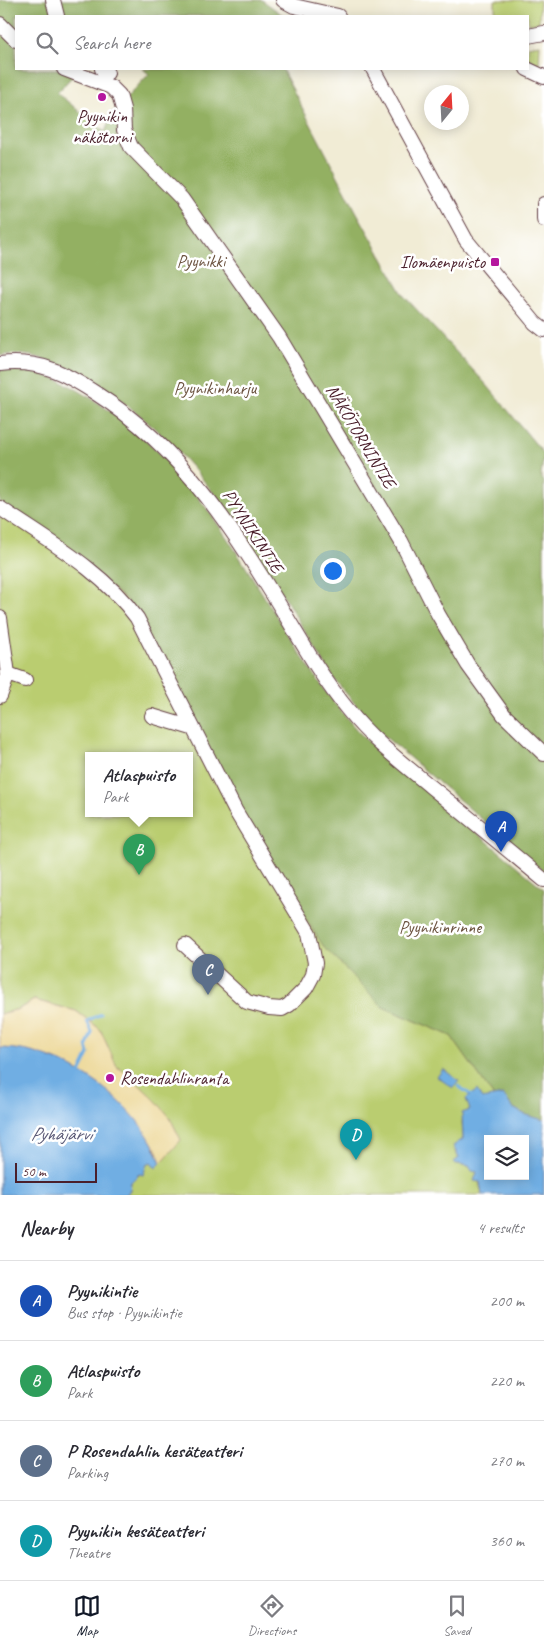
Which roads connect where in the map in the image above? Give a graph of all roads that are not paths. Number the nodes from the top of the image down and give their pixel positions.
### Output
1 (53, 0) edge
2 (283, 0) edge
3 (57, 15) edge
4 (334, 15) edge
5 (0, 24) edge
6 (544, 32) edge
7 (529, 36) edge
8 (15, 39) edge
9 (67, 70) edge
10 (374, 70) edge
11 (529, 70) edge
12 (544, 77) edge
13 (544, 204) edge
14 (544, 220) edge
15 (544, 330) edge
16 (0, 364) edge
17 (0, 508) edge
18 (0, 618) edge
19 (8, 674) junction
20 (26, 680) dead end
21 (0, 696) edge
22 (152, 716) dead end
23 (192, 728) junction
24 (544, 754) edge
25 (544, 880) edge
26 (185, 945) dead end

1 - 3 street
2 - 4 street
5 - 8 street
6 - 7 street
9 - 24 street, NÄKÖTORNINTIE
10 - 15 street
11 - 12 street
13 - 14 street
16 - 25 street, PYYNIKINTIE
17 - 23 street
18 - 19 street
19 - 20 street
19 - 21 street
22 - 23 street
23 - 26 street

